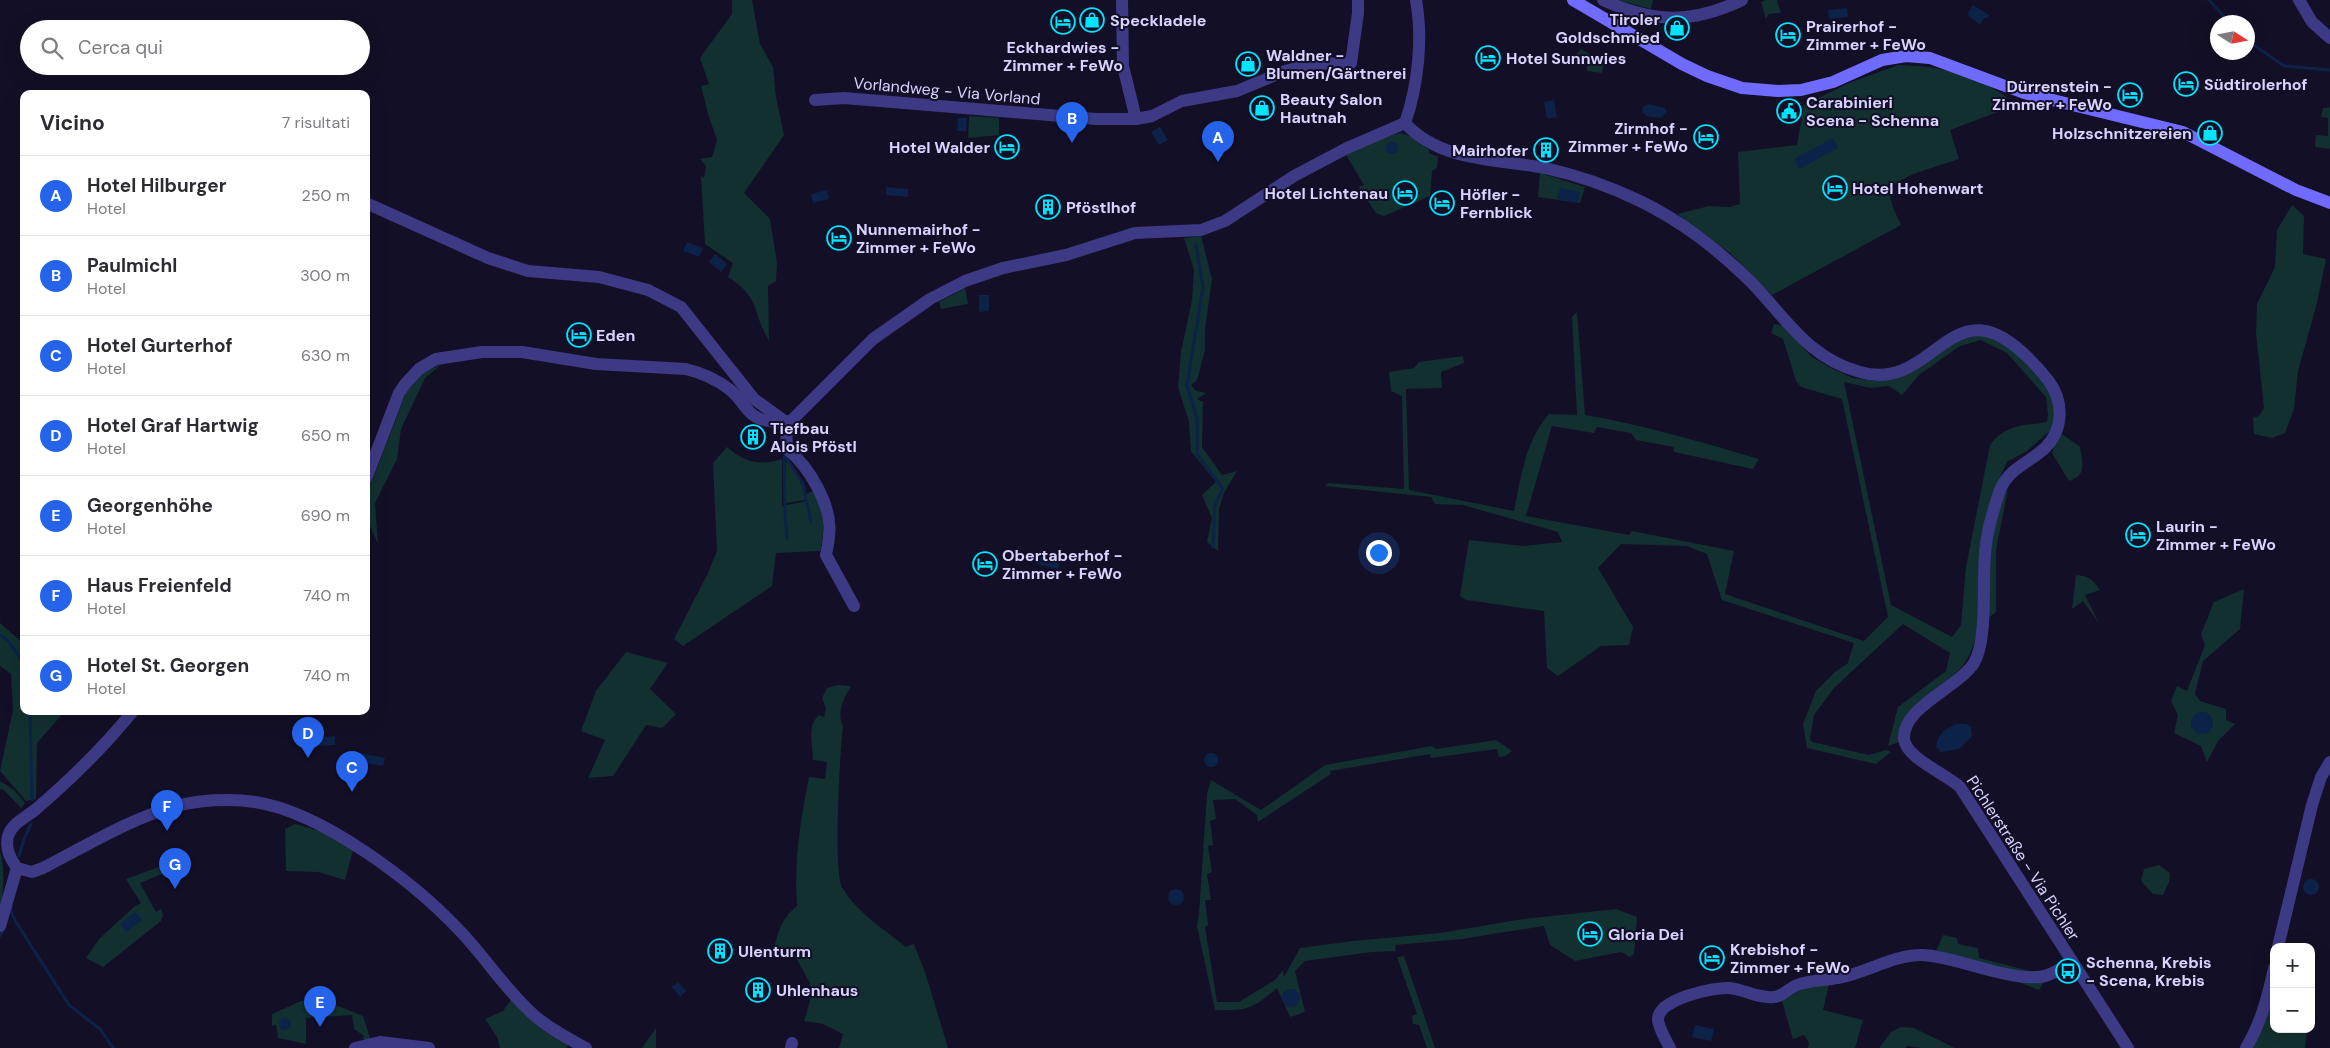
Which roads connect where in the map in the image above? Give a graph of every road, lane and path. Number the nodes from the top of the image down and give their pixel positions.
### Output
1 (1122, 0) edge
2 (1358, 0) edge
3 (1416, 0) edge
4 (1574, 0) edge
5 (1603, 0) edge
6 (1742, 0) edge
7 (2300, 0) edge
8 (2330, 38) edge
9 (816, 100) dead end
10 (1136, 119) junction
11 (1405, 123) junction
12 (2330, 203) edge
13 (370, 206) edge
14 (786, 422) junction
15 (370, 469) edge
16 (854, 606) dead end
17 (129, 715) edge
18 (2330, 762) edge
19 (17, 868) junction
20 (0, 926) edge
21 (2279, 943) edge
22 (2071, 962) junction
23 (2270, 986) edge
24 (355, 1048) edge
25 (429, 1048) edge
26 (586, 1048) edge
27 (1670, 1048) edge
28 (2128, 1048) edge
29 (2246, 1048) edge

1 - 10 street
2 - 10 street, Vorlandweg - Via Vorland
3 - 11 street
4 - 12 street
5 - 6 street
7 - 8 street
9 - 10 street, Vorlandweg - Via Vorland
11 - 14 street
11 - 22 street, Pichlerstraße - Via Pichler
13 - 14 street
14 - 15 street
14 - 16 street
17 - 19 street
18 - 21 street
19 - 20 street
19 - 26 street
22 - 27 street, Pichlerstraße - Via Pichler
22 - 28 street, Pichlerstraße - Via Pichler
23 - 29 street
24 - 25 street

